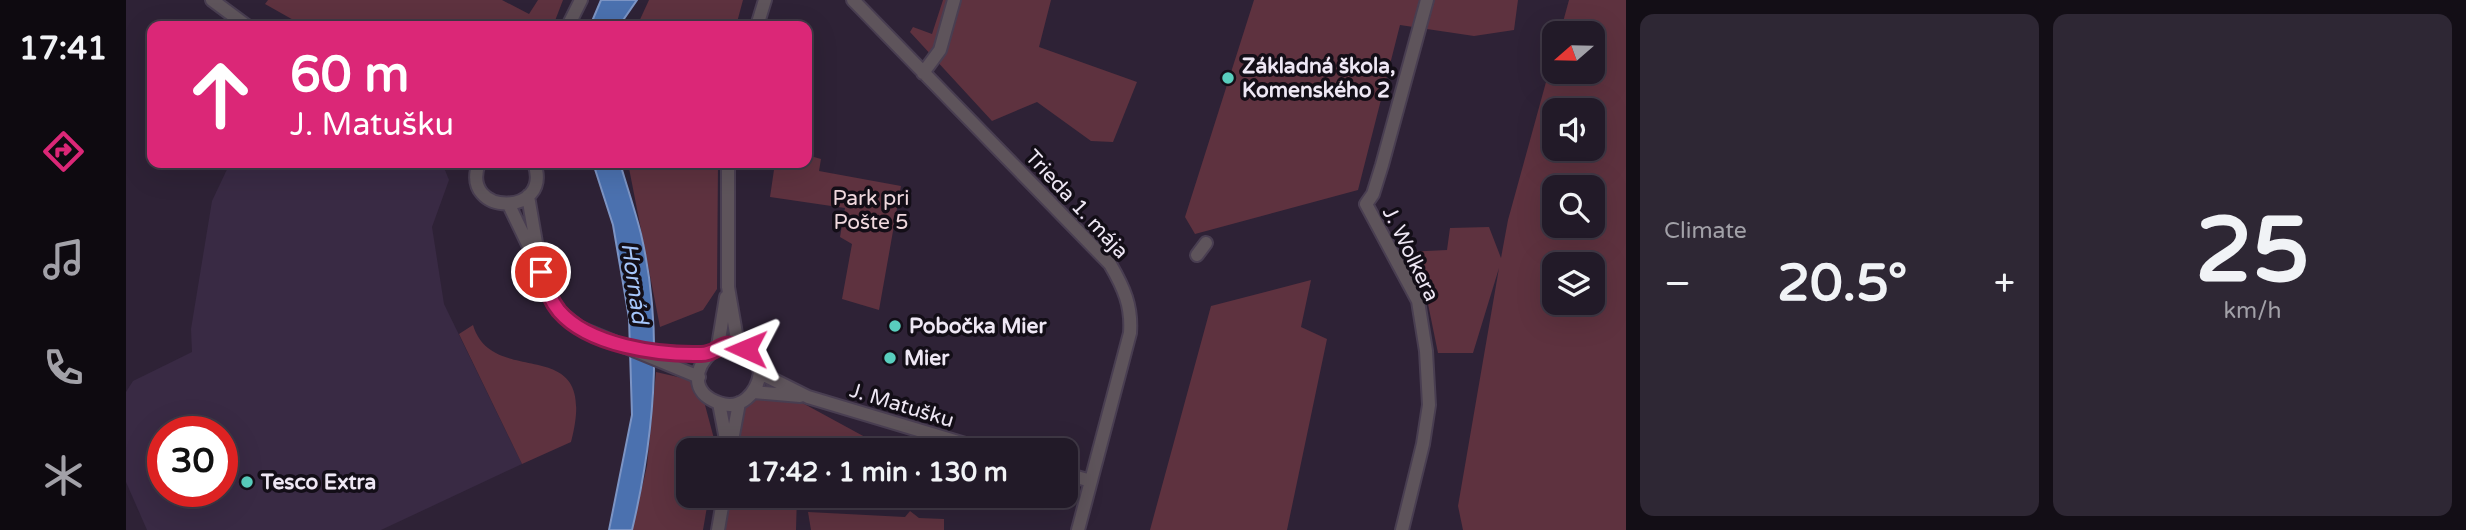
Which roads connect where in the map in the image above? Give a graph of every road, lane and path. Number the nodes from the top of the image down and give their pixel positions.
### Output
1 (212, 0) edge
2 (581, 0) edge
3 (765, 0) edge
4 (853, 0) edge
5 (954, 0) edge
6 (1427, 0) edge
7 (240, 21) edge
8 (570, 21) edge
9 (759, 21) edge
10 (923, 73) junction
11 (477, 168) edge
12 (535, 168) edge
13 (728, 168) edge
14 (528, 196) junction
15 (509, 205) junction
16 (1206, 243) dead end
17 (1197, 255) dead end
18 (541, 272) junction
19 (728, 286) junction
20 (738, 345) junction
21 (718, 346) junction
22 (706, 354) junction
23 (676, 359) junction
24 (760, 373) junction
25 (699, 377) junction
26 (754, 393) junction
27 (808, 397) junction
28 (719, 403) junction
29 (739, 403) junction
30 (726, 438) edge
31 (732, 438) edge
32 (945, 438) edge
33 (1078, 477) edge
34 (1091, 481) junction
35 (722, 508) edge
36 (718, 530) edge
37 (1078, 530) edge
38 (1402, 530) edge

1 - 7 street
2 - 8 street
3 - 9 street
4 - 10 street, Trieda 1. mája
5 - 10 street
6 - 38 street, J. Wolkera
10 - 34 street, Trieda 1. mája
11 - 15 street
12 - 14 street
13 - 19 street
14 - 15 street
14 - 18 street
15 - 18 street
16 - 17 street
18 - 23 street
19 - 20 street
19 - 21 street
20 - 21 street
20 - 24 street
21 - 22 street
22 - 23 street
22 - 25 street
23 - 25 street
24 - 26 street
24 - 27 street
25 - 28 street
26 - 27 street
26 - 29 street
27 - 32 street, J. Matušku
28 - 29 street
28 - 30 street
29 - 31 street
33 - 34 street
34 - 37 street, Trieda 1. mája
35 - 36 street

